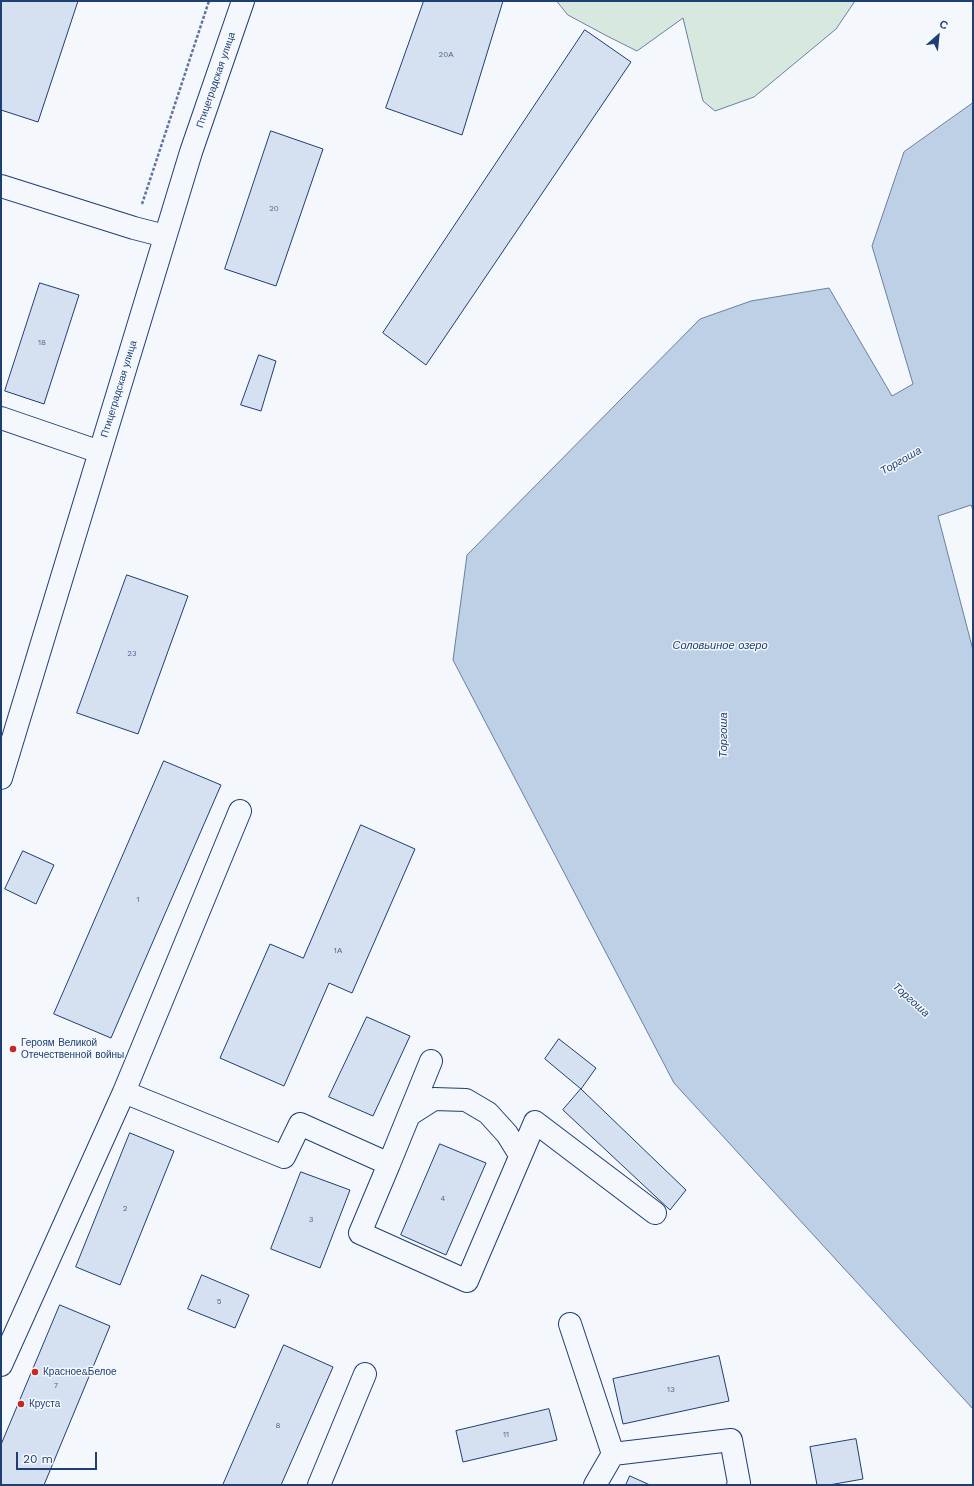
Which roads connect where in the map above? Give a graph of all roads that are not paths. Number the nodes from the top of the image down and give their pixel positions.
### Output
1 (243, 1) edge
2 (1, 186) edge
3 (165, 236) junction
4 (1, 418) edge
5 (100, 452) junction
6 (1, 778) edge
7 (240, 811) dead end
8 (431, 1061) dead end
9 (124, 1092) junction
10 (409, 1115) junction
11 (520, 1155) junction
12 (389, 1164) junction
13 (655, 1213) dead end
14 (570, 1324) dead end
15 (1, 1365) edge
16 (365, 1374) dead end
17 (613, 1454) junction
18 (319, 1485) edge
19 (595, 1485) edge
20 (738, 1485) edge

1 - 3 street, Птицеградская улица
2 - 3 street
3 - 5 street, Птицеградская улица
4 - 5 street
5 - 6 street, Птицеградская улица
7 - 9 street
8 - 10 street
9 - 12 street
9 - 15 street
10 - 11 street
10 - 12 street
11 - 12 street
11 - 13 street
14 - 17 street
16 - 18 street
17 - 19 street
17 - 20 street

